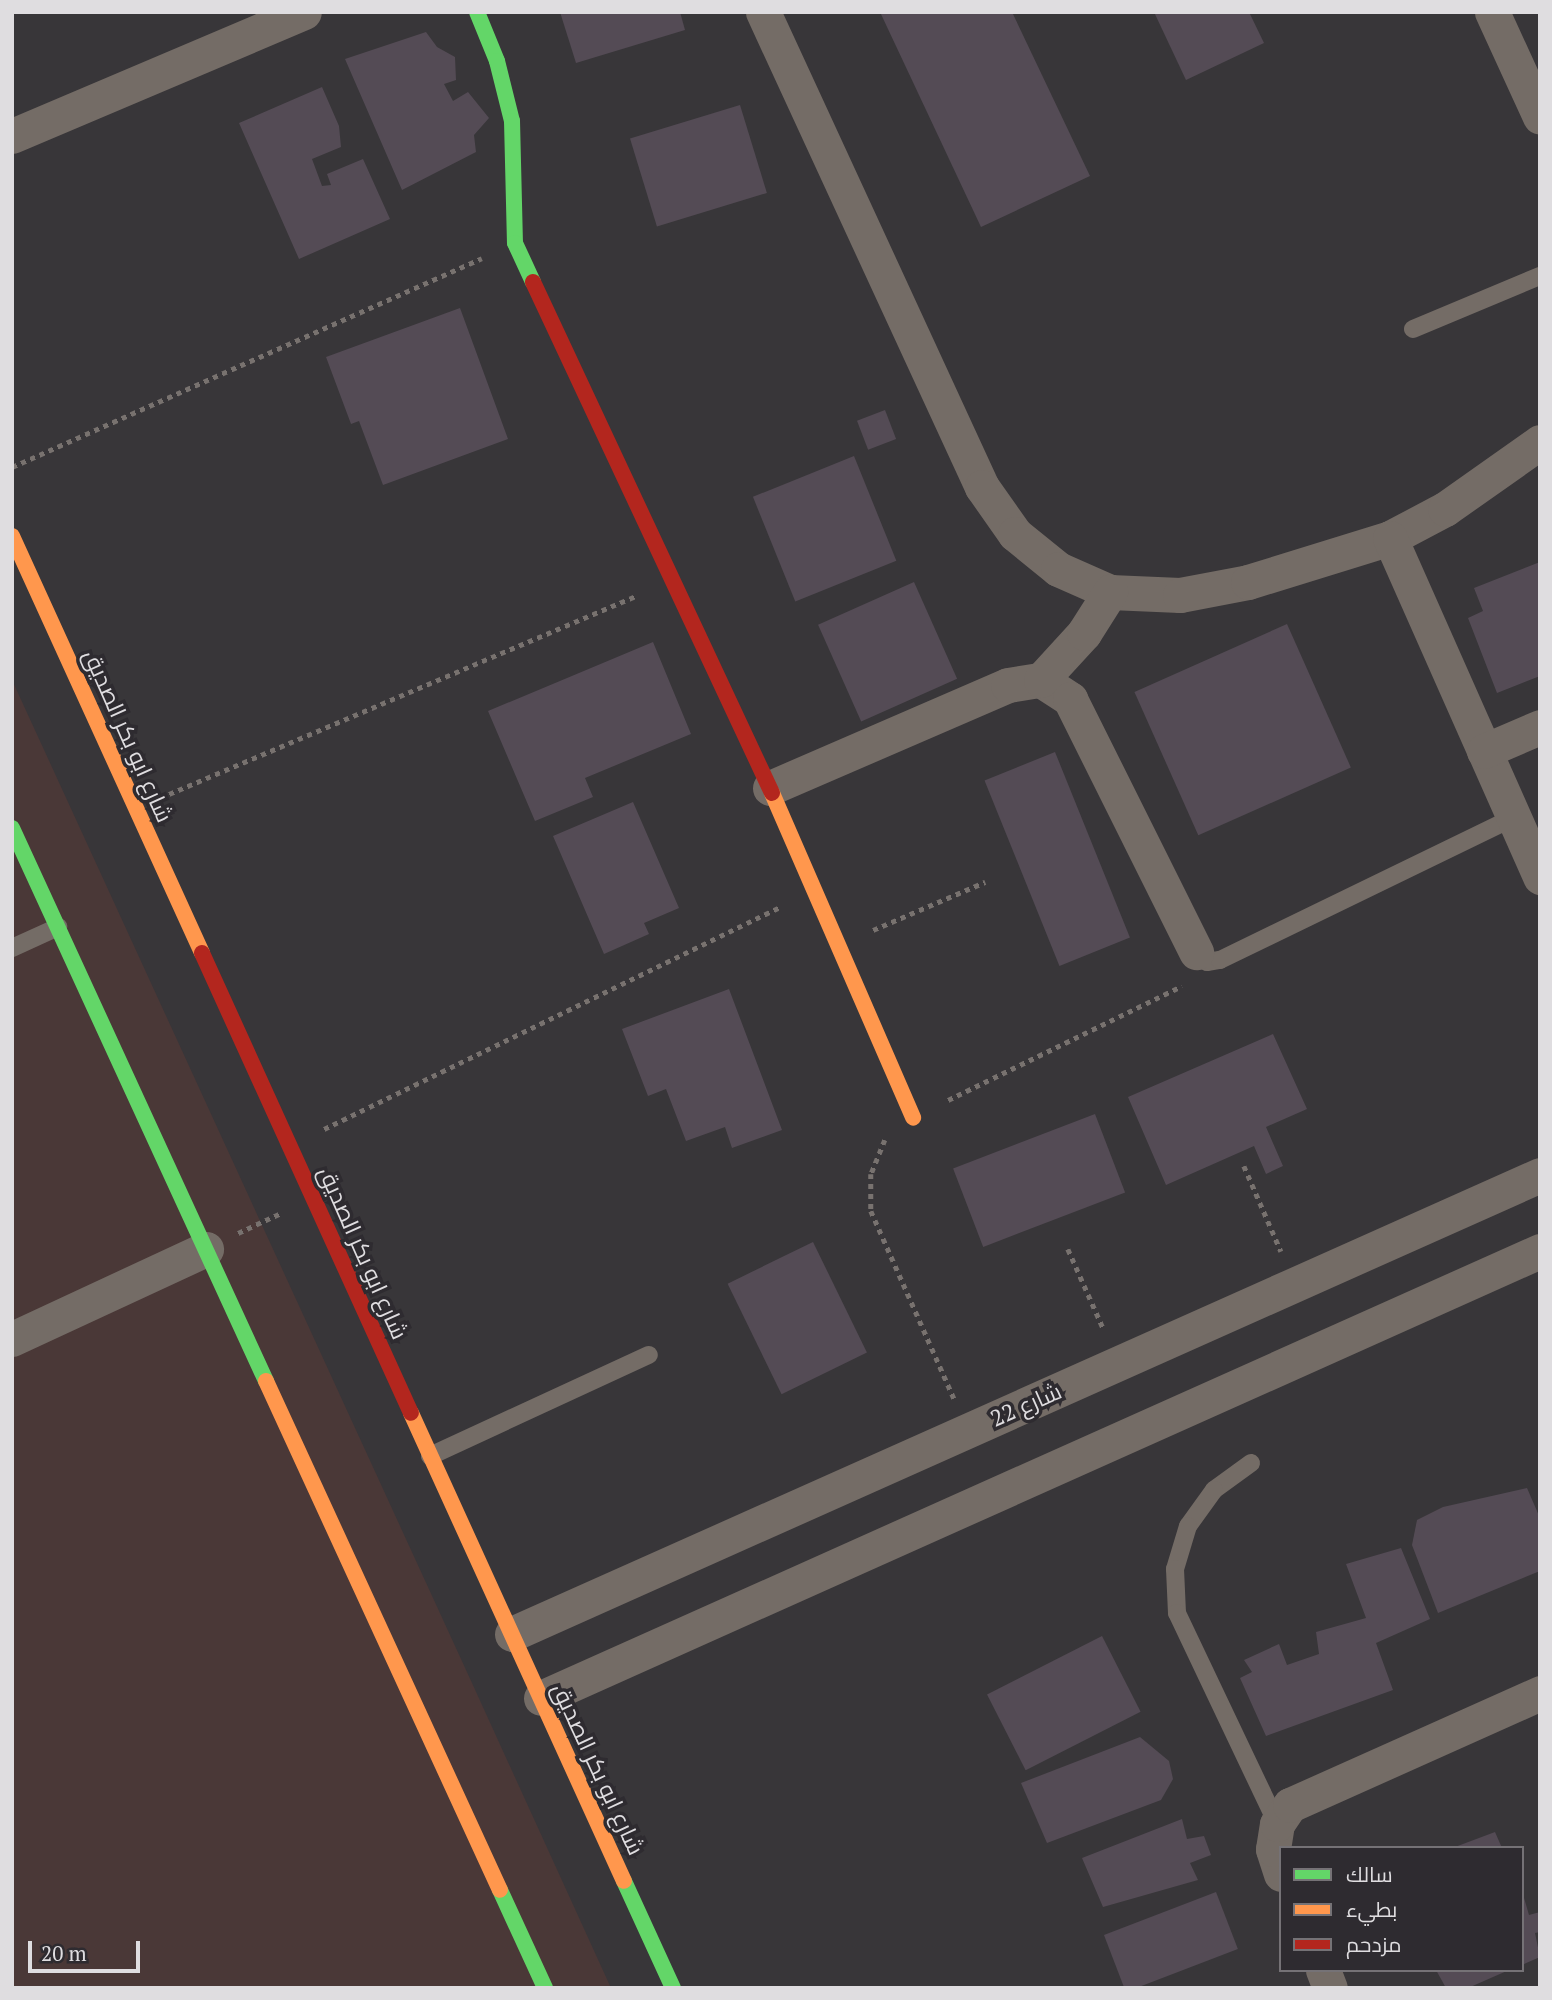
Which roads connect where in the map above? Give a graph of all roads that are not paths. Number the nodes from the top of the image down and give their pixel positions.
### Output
1 (304, 12) edge
2 (477, 12) edge
3 (762, 12) edge
4 (1492, 12) edge
5 (1540, 117) edge
6 (12, 136) edge
7 (1540, 276) edge
8 (1413, 329) dead end
9 (1540, 442) edge
10 (12, 536) edge
11 (1390, 538) junction
12 (1110, 592) junction
13 (1041, 680) junction
14 (1540, 727) edge
15 (1485, 751) junction
16 (770, 788) junction
17 (1513, 818) junction
18 (12, 828) edge
19 (1540, 877) edge
20 (58, 927) junction
21 (12, 948) edge
22 (1201, 957) joint
23 (913, 1118) road end
24 (1540, 1175) edge
25 (206, 1249) junction
26 (1540, 1251) edge
27 (12, 1339) edge
28 (649, 1355) dead end
29 (430, 1456) junction
30 (1251, 1463) dead end
31 (512, 1634) junction
32 (1540, 1693) edge
33 (541, 1698) junction
34 (1277, 1824) junction
35 (1279, 1868) edge
36 (545, 1988) edge
37 (673, 1988) edge

1 - 6 street
2 - 16 main road
3 - 12 street
4 - 5 street
7 - 8 lane
9 - 11 street
10 - 29 main road, شارع ابو بكر الصديق
11 - 12 street
11 - 15 street
12 - 13 street
13 - 16 street
13 - 22 street
14 - 15 street
15 - 17 street
16 - 23 main road
17 - 19 street
17 - 22 lane
18 - 20 main road
20 - 21 lane
20 - 25 main road
24 - 31 street, شارع 22
25 - 27 street
25 - 36 main road
26 - 33 street
28 - 29 lane
29 - 31 main road, شارع ابو بكر الصديق
30 - 34 lane
31 - 33 main road, شارع ابو بكر الصديق
32 - 34 street
33 - 37 main road, شارع ابو بكر الصديق
34 - 35 street

